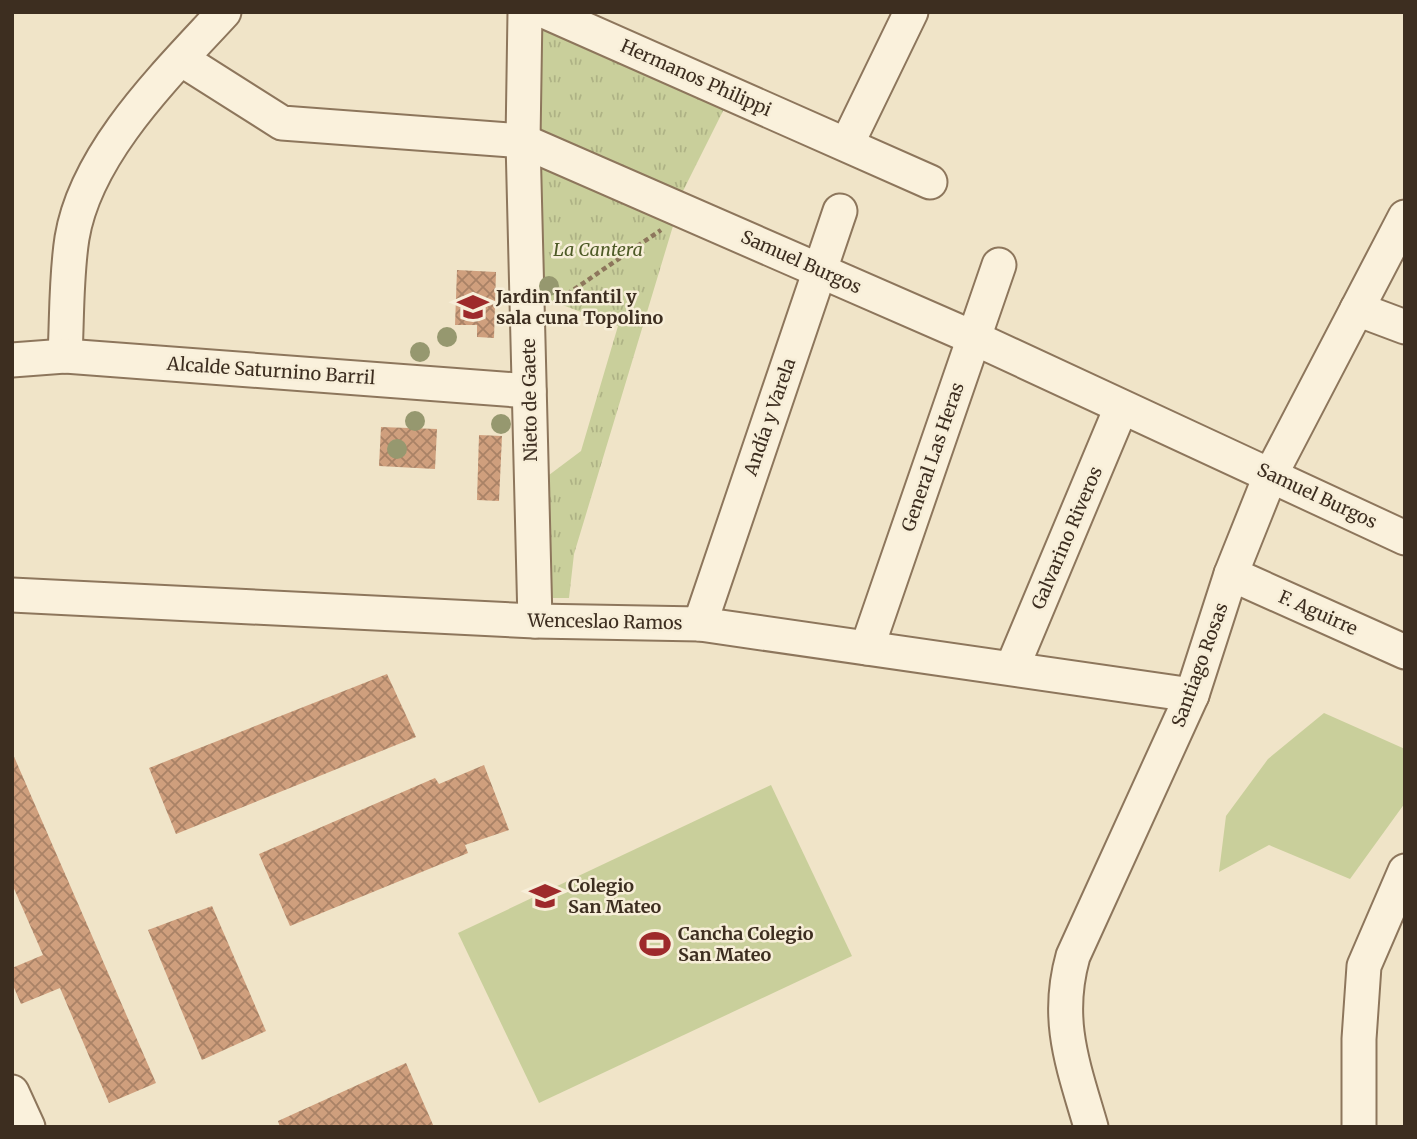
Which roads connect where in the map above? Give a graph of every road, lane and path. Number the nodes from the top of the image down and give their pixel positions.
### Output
1 (223, 12) edge
2 (526, 12) edge
3 (546, 12) edge
4 (911, 12) edge
5 (181, 59) junction
6 (523, 141) junction
7 (847, 144) junction
8 (930, 182) dead end
9 (840, 211) dead end
10 (1405, 217) edge
11 (670, 224) dead end
12 (999, 265) dead end
13 (820, 270) junction
14 (561, 299) dead end
15 (1357, 309) junction
16 (1405, 327) edge
17 (974, 338) junction
18 (65, 356) junction
19 (12, 360) edge
20 (529, 391) junction
21 (1121, 408) junction
22 (1271, 474) junction
23 (1405, 538) edge
24 (1231, 574) junction
25 (12, 595) edge
26 (535, 621) junction
27 (700, 624) junction
28 (867, 648) junction
29 (1405, 652) edge
30 (1012, 668) junction
31 (1192, 695) junction
32 (1405, 871) edge
33 (12, 1092) edge
34 (28, 1127) edge
35 (1091, 1127) edge
36 (1359, 1127) edge

1 - 5 street
2 - 6 street, Nieto de Gaete
3 - 7 street, Hermanos Philippi
4 - 7 street
5 - 6 street, Samuel Burgos
5 - 18 street
6 - 13 street, Samuel Burgos
6 - 20 street, Nieto de Gaete
7 - 8 street, Hermanos Philippi
9 - 13 street, Andía y Varela
10 - 15 street, Santiago Rosas
11 - 14 path
12 - 17 street, General Las Heras
13 - 17 street, Samuel Burgos
13 - 27 street, Andía y Varela
15 - 16 street
15 - 22 street, Santiago Rosas
17 - 21 street, Samuel Burgos
17 - 28 street, General Las Heras
18 - 19 street, Alcalde Saturnino Barril
18 - 20 street, Alcalde Saturnino Barril
20 - 26 street, Nieto de Gaete
21 - 22 street, Samuel Burgos
21 - 30 street, Galvarino Riveros
22 - 23 street, Samuel Burgos
22 - 24 street, Santiago Rosas
24 - 29 street, F. Aguirre
24 - 31 street, Santiago Rosas
25 - 26 street, Wenceslao Ramos
26 - 27 street, Wenceslao Ramos
27 - 28 street, Wenceslao Ramos
28 - 30 street, Wenceslao Ramos
30 - 31 street, Wenceslao Ramos
31 - 35 street, Santiago Rosas
32 - 36 street
33 - 34 street

